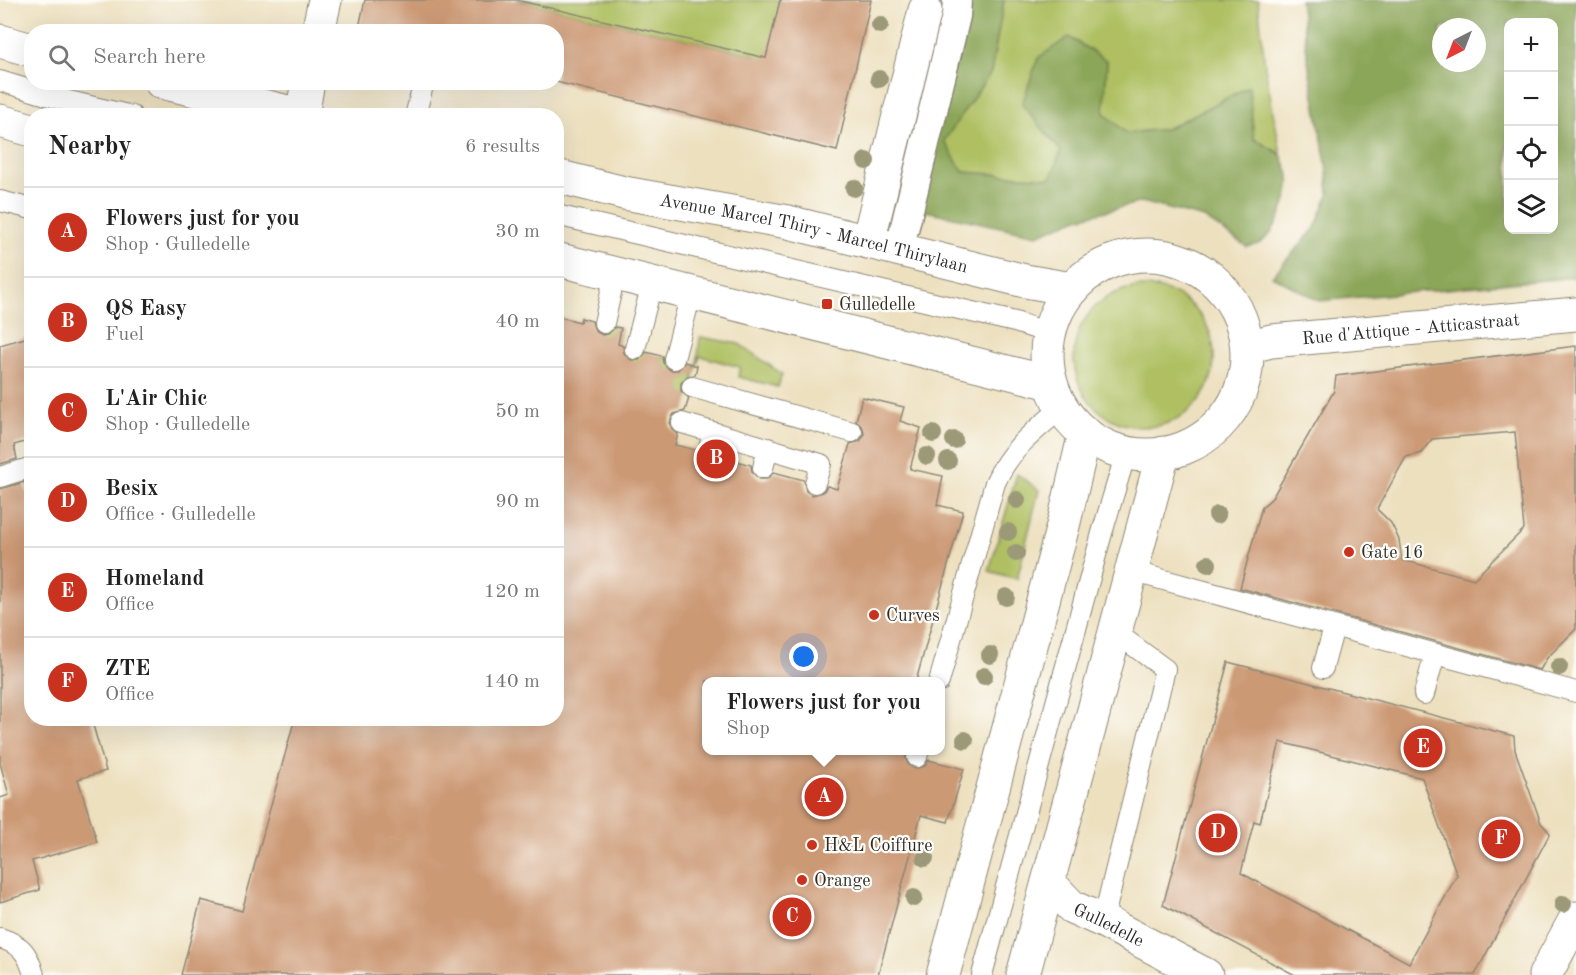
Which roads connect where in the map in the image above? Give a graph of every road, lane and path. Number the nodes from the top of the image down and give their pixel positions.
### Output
1 (325, 0) edge
2 (957, 0) edge
3 (926, 10) dead end
4 (320, 24) edge
5 (0, 41) edge
6 (24, 48) edge
7 (0, 81) edge
8 (24, 88) edge
9 (30, 90) edge
10 (196, 90) edge
11 (307, 90) edge
12 (422, 90) edge
13 (98, 108) edge
14 (274, 108) edge
15 (305, 108) edge
16 (417, 108) edge
17 (0, 121) edge
18 (24, 128) edge
19 (564, 178) edge
20 (0, 201) edge
21 (24, 207) edge
22 (564, 217) edge
23 (904, 230) dead end
24 (868, 242) junction
25 (564, 261) edge
26 (615, 275) junction
27 (652, 284) junction
28 (1072, 288) junction
29 (691, 294) junction
30 (1576, 314) edge
31 (604, 324) dead end
32 (1049, 333) junction
33 (1247, 347) junction
34 (635, 349) dead end
35 (674, 359) dead end
36 (692, 387) dead end
37 (1057, 396) junction
38 (682, 423) dead end
39 (713, 432) junction
40 (852, 432) dead end
41 (1085, 433) junction
42 (768, 448) junction
43 (708, 453) dead end
44 (1126, 453) junction
45 (1163, 453) junction
46 (763, 468) dead end
47 (24, 470) edge
48 (0, 477) edge
49 (815, 483) dead end
50 (1131, 571) junction
51 (1334, 627) junction
52 (1115, 632) junction
53 (1435, 654) junction
54 (1323, 668) dead end
55 (940, 677) edge
56 (1576, 692) edge
57 (1424, 694) dead end
58 (1049, 883) junction
59 (1576, 918) edge
60 (1103, 921) junction
61 (0, 938) edge
62 (1195, 972) edge
63 (34, 975) edge
64 (944, 975) edge
65 (982, 975) edge
66 (1023, 975) edge
67 (1545, 975) edge

1 - 4 main road
2 - 23 street
3 - 24 main road
5 - 6 main road
7 - 8 lane
9 - 13 lane
10 - 14 main road
11 - 15 main road
12 - 16 lane
17 - 18 main road
19 - 24 main road, Avenue Marcel Thiry - Marcel Thirylaan
20 - 21 lane
22 - 32 lane
24 - 28 main road, Avenue Marcel Thiry - Marcel Thirylaan
25 - 26 main road
26 - 27 main road
26 - 31 lane
27 - 29 main road
27 - 34 lane
28 - 32 main road
28 - 33 main road
29 - 35 lane
29 - 37 main road
30 - 33 main road, Rue d'Attique - Atticastraat
32 - 37 main road
33 - 45 main road
36 - 40 lane
37 - 41 main road
37 - 55 lane
38 - 39 lane
39 - 42 lane
39 - 43 lane
41 - 44 main road
41 - 64 main road
42 - 46 lane
42 - 49 lane
44 - 45 main road
44 - 65 lane
45 - 50 main road
47 - 48 lane
50 - 51 lane
50 - 52 main road
51 - 53 lane
51 - 54 lane
52 - 58 main road
52 - 60 lane
53 - 56 lane
53 - 57 lane
58 - 60 main road, Gulledelle
58 - 66 main road
59 - 67 main road
60 - 62 main road, Gulledelle
61 - 63 lane

